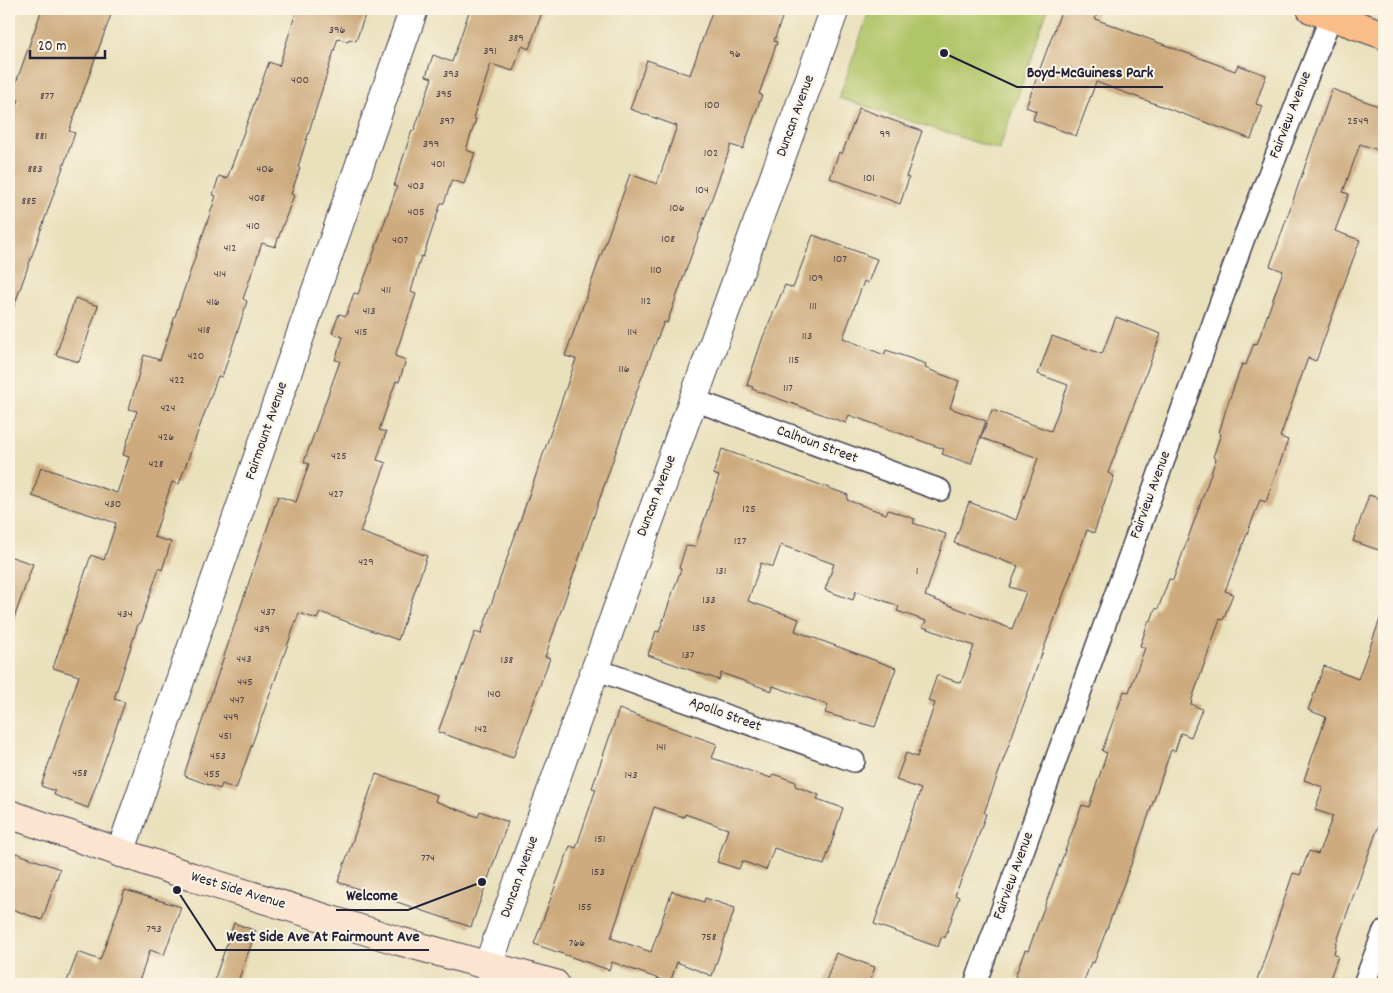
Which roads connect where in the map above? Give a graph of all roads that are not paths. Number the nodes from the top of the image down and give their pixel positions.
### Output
1 (414, 9) edge
2 (835, 9) edge
3 (1325, 11) edge
4 (1384, 35) edge
5 (694, 400) junction
6 (940, 490) dead end
7 (595, 669) junction
8 (854, 761) dead end
9 (9, 814) edge
10 (120, 852) junction
11 (1384, 931) edge
12 (484, 974) edge
13 (555, 984) edge
14 (975, 984) edge
15 (1364, 984) edge

1 - 10 street, Fairmount Avenue
2 - 5 street, Duncan Avenue
3 - 4 main road
3 - 14 street, Fairview Avenue
5 - 6 street, Calhoun Street
5 - 7 street, Duncan Avenue
7 - 8 street, Apollo Street
7 - 12 street, Duncan Avenue
9 - 10 main road, West Side Avenue
10 - 12 main road, West Side Avenue
11 - 15 street
12 - 13 main road, West Side Avenue

